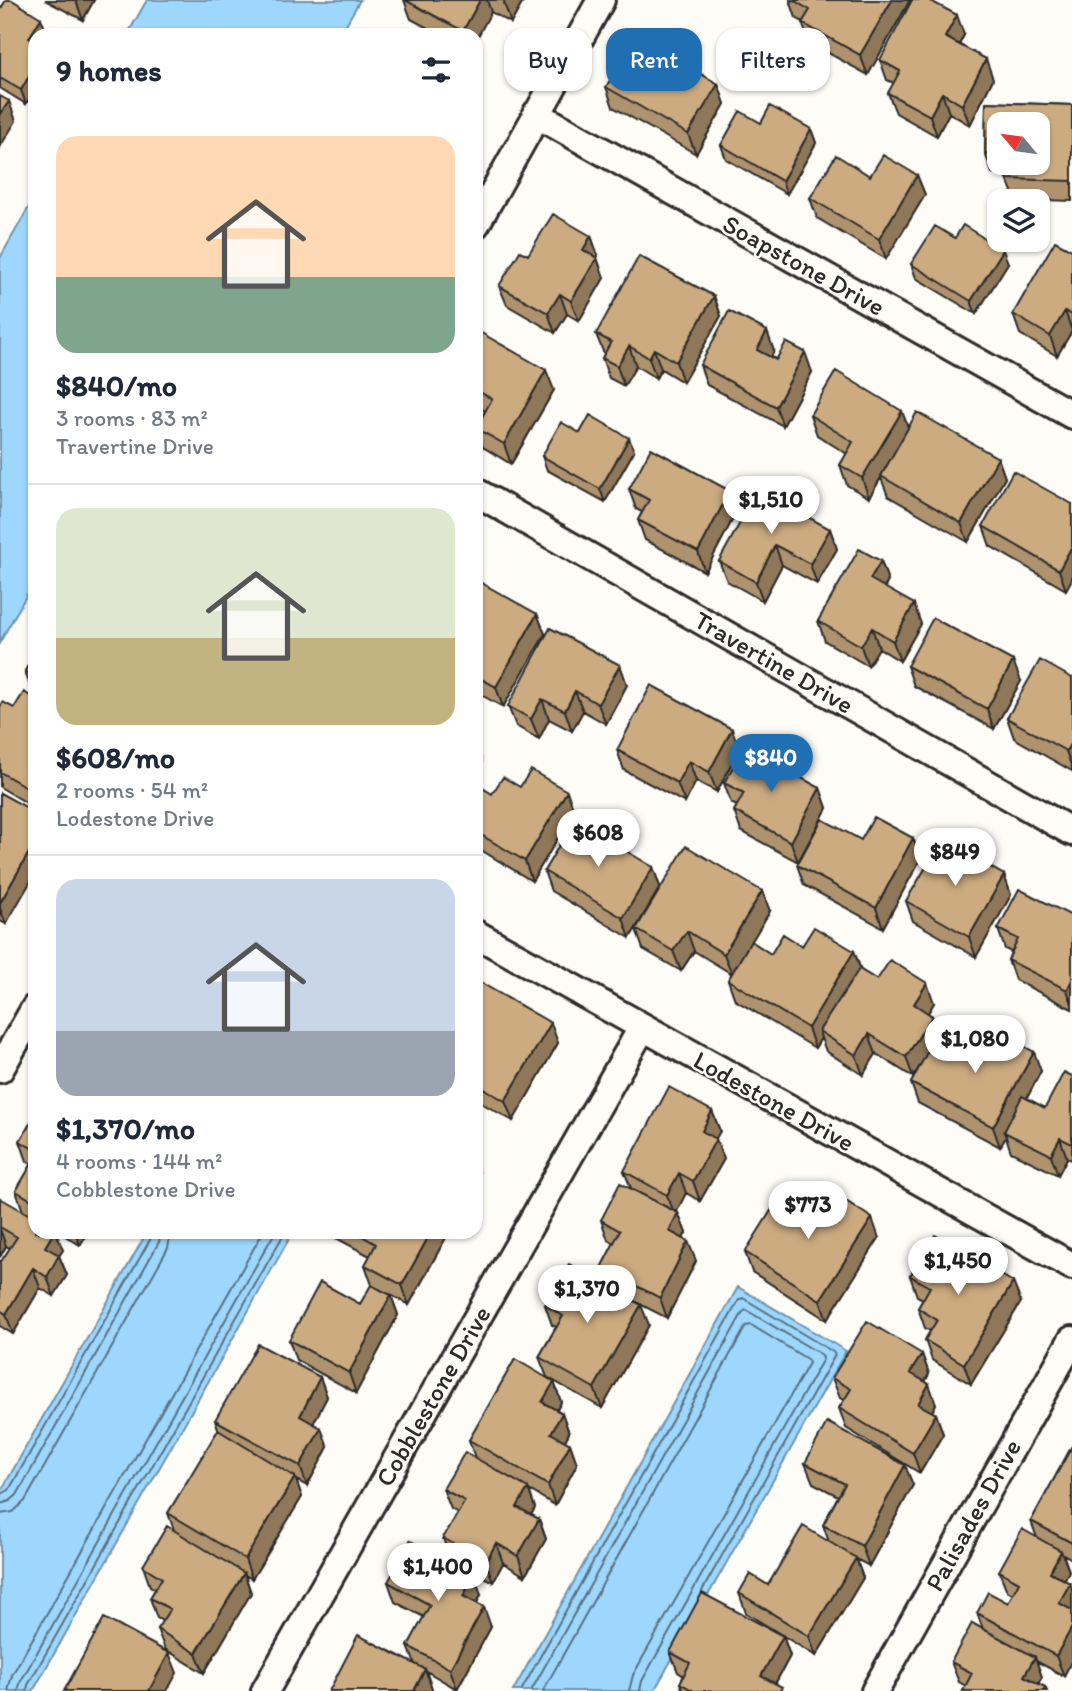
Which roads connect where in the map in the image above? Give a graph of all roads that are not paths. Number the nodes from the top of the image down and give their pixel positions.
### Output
1 (601, 0) edge
2 (536, 114) junction
3 (483, 210) edge
4 (1072, 415) edge
5 (483, 496) edge
6 (1072, 832) edge
7 (483, 938) edge
8 (28, 1019) edge
9 (642, 1028) junction
10 (0, 1069) edge
11 (1072, 1266) edge
12 (1072, 1340) edge
13 (265, 1691) edge
14 (875, 1691) edge

1 - 2 street
2 - 3 street
2 - 4 street, Soapstone Drive
5 - 6 street, Travertine Drive
7 - 9 street, Lodestone Drive
8 - 10 street
9 - 11 street, Lodestone Drive
9 - 13 street, Cobblestone Drive
12 - 14 street, Palisades Drive

